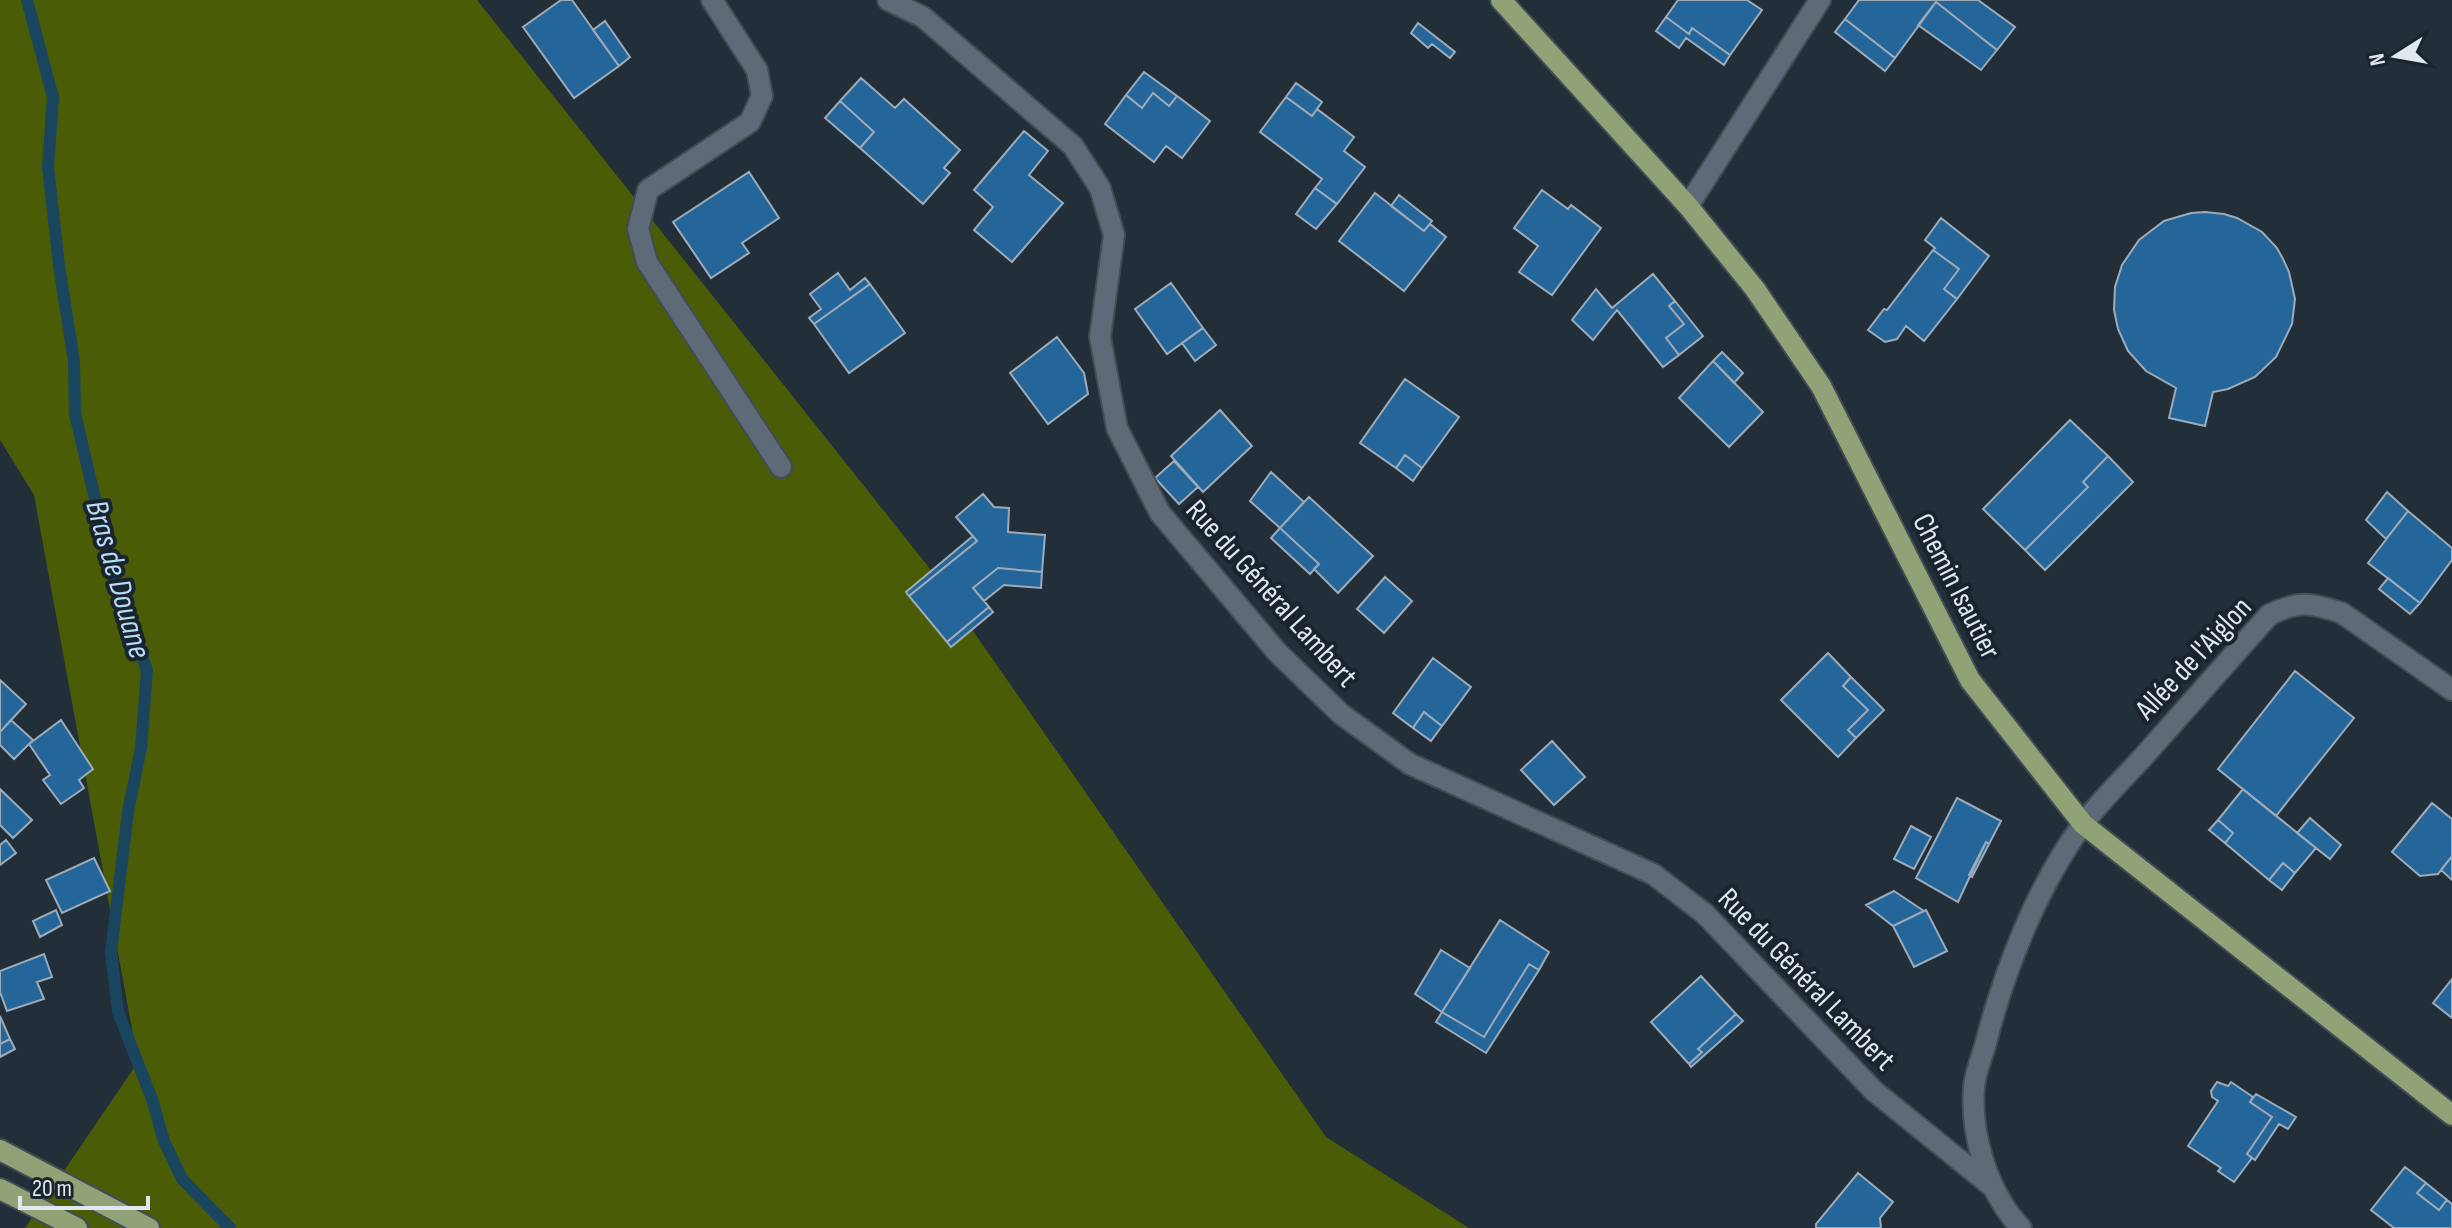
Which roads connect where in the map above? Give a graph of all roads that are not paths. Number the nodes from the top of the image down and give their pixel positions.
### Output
1 (712, 0) edge
2 (888, 0) edge
3 (1501, 0) edge
4 (1820, 0) edge
5 (1688, 206) junction
6 (781, 467) dead end
7 (2452, 690) edge
8 (2083, 824) junction
9 (2452, 1115) edge
10 (0, 1150) edge
11 (1994, 1188) junction
12 (0, 1189) edge
13 (77, 1228) edge
14 (149, 1228) edge
15 (2021, 1228) edge

1 - 6 street
2 - 11 street, Rue du Général Lambert
3 - 5 main road, Chemin Isautier
4 - 5 street
5 - 8 main road, Chemin Isautier
7 - 8 street, Allée de l'Aiglon
8 - 9 main road, Chemin Isautier
8 - 11 street, Rue du Général Lambert
10 - 14 main road
11 - 15 street, Rue du Général Lambert
12 - 13 main road

